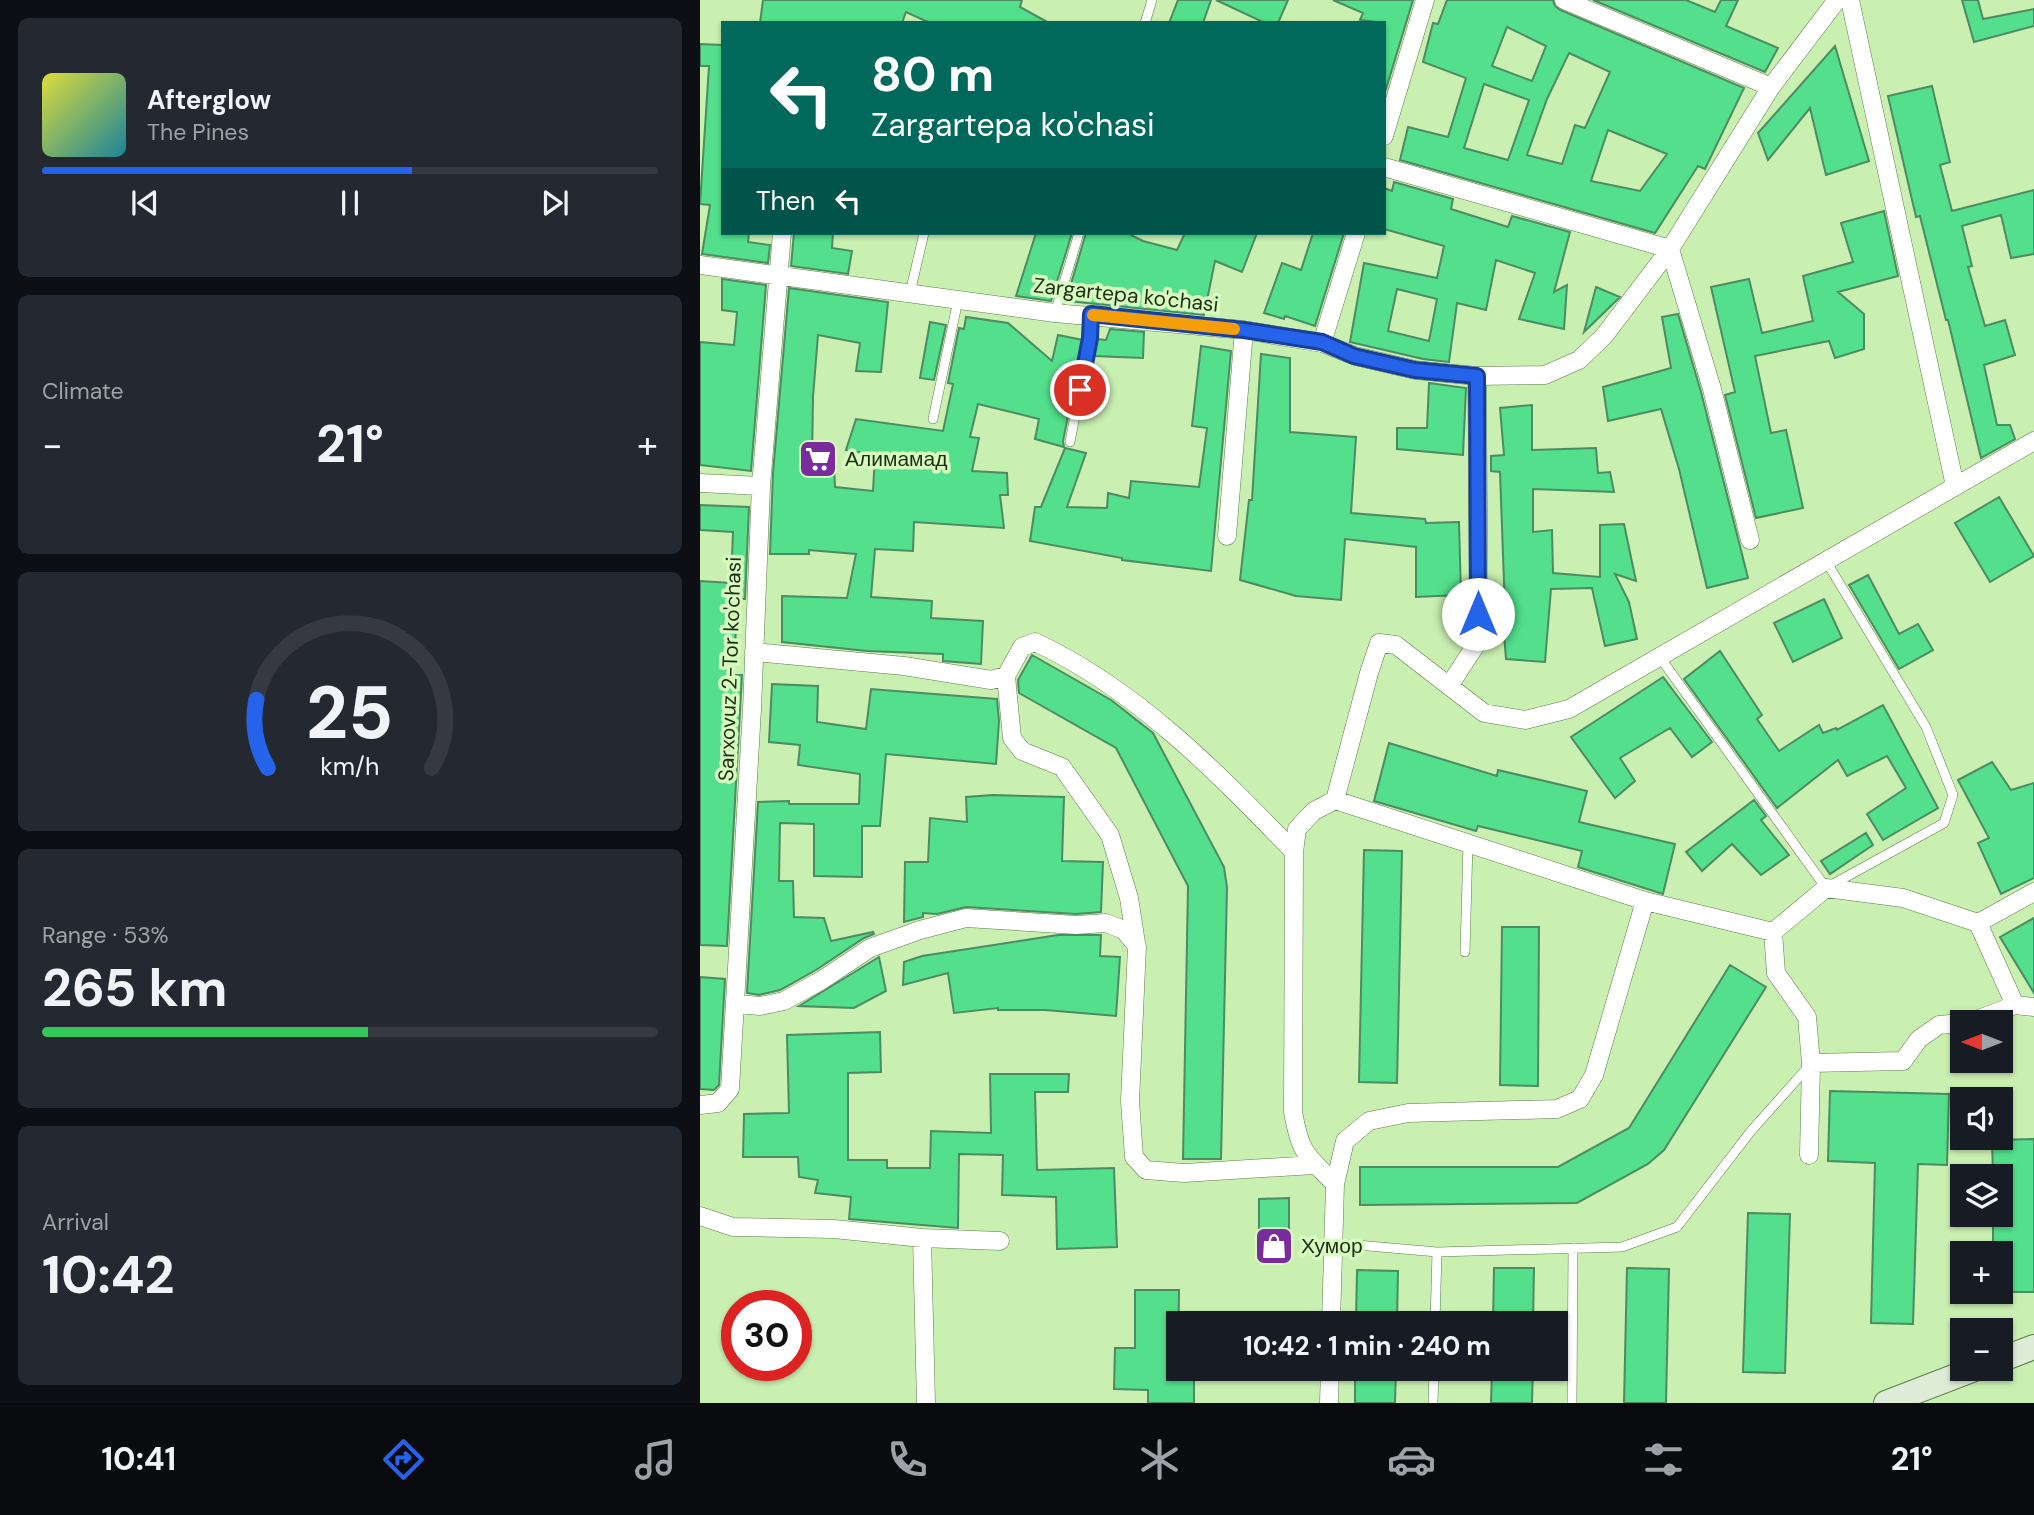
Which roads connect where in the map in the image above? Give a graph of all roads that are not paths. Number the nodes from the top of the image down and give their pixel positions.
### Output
1 (1152, 0) edge
2 (1425, 0) edge
3 (1564, 0) edge
4 (1838, 0) edge
5 (1850, 0) edge
6 (1146, 21) edge
7 (1772, 87) junction
8 (1386, 129) edge
9 (1386, 168) edge
10 (782, 235) edge
11 (924, 235) edge
12 (1078, 235) edge
13 (1355, 235) edge
14 (1670, 249) junction
15 (700, 265) edge
16 (780, 277) junction
17 (910, 293) junction
18 (958, 300) junction
19 (1055, 313) junction
20 (1091, 314) junction
21 (1244, 330) junction
22 (1322, 342) junction
23 (1477, 376) junction
24 (933, 419) dead end
25 (2034, 440) edge
26 (1070, 442) dead end
27 (700, 483) edge
28 (1955, 485) junction
29 (761, 486) junction
30 (1227, 536) dead end
31 (1750, 540) dead end
32 (1825, 559) junction
33 (754, 652) junction
34 (1659, 656) junction
35 (1006, 676) junction
36 (1449, 686) junction
37 (1335, 800) junction
38 (1468, 844) junction
39 (1294, 852) junction
40 (1826, 888) junction
41 (2034, 892) edge
42 (1645, 901) junction
43 (1978, 923) junction
44 (1773, 932) junction
45 (1137, 946) junction
46 (1465, 952) dead end
47 (737, 1004) junction
48 (2015, 1005) junction
49 (2034, 1007) edge
50 (2002, 1010) edge
51 (1950, 1024) edge
52 (1811, 1063) junction
53 (700, 1105) edge
54 (1809, 1155) dead end
55 (1314, 1165) junction
56 (1335, 1184) junction
57 (700, 1216) edge
58 (922, 1238) junction
59 (1000, 1241) dead end
60 (1334, 1243) junction
61 (1573, 1248) junction
62 (1437, 1252) junction
63 (1331, 1311) edge
64 (1435, 1311) edge
65 (2034, 1347) edge
66 (2013, 1355) edge
67 (1950, 1378) edge
68 (1330, 1381) edge
69 (1434, 1381) edge
70 (926, 1403) edge
71 (1329, 1403) edge
72 (1433, 1403) edge
73 (1572, 1403) edge
74 (1886, 1403) edge

1 - 6 lane
2 - 8 street
3 - 7 street
4 - 7 street
5 - 28 street
7 - 14 street
9 - 14 street
10 - 16 street, Sarxovuz 2-Tor ko'chasi
11 - 17 lane
12 - 19 lane
13 - 22 street
14 - 23 street, Zargartepa ko'chasi
14 - 31 street
15 - 16 street, Zargartepa ko'chasi
16 - 17 street, Zargartepa ko'chasi
16 - 29 street, Sarxovuz 2-Tor ko'chasi
17 - 18 street, Zargartepa ko'chasi
18 - 19 street, Zargartepa ko'chasi
18 - 24 lane
19 - 20 street, Zargartepa ko'chasi
20 - 21 street, Zargartepa ko'chasi
20 - 26 lane
21 - 22 street, Zargartepa ko'chasi
21 - 30 street
22 - 23 street, Zargartepa ko'chasi
23 - 36 street
25 - 28 street
27 - 29 street
28 - 32 street
29 - 33 street, Sarxovuz 2-Tor ko'chasi
32 - 34 street
32 - 40 lane
33 - 35 street
33 - 47 street, Sarxovuz 2-Tor ko'chasi
34 - 36 street
34 - 40 lane
35 - 39 street
35 - 45 street
36 - 37 street
37 - 38 street
37 - 39 street
38 - 42 street
38 - 46 lane
39 - 55 street
40 - 43 street
40 - 44 street
41 - 43 street
42 - 44 street
42 - 56 street
43 - 48 street
44 - 52 street
45 - 47 street
45 - 55 street
47 - 53 street, Sarxovuz 2-Tor ko'chasi
48 - 49 street
48 - 50 street
51 - 52 street
52 - 54 street
52 - 61 lane
55 - 56 street
56 - 60 street
57 - 58 street
58 - 59 street
58 - 70 street
60 - 62 lane
60 - 63 street
61 - 62 lane
61 - 73 lane
62 - 64 lane
65 - 66 street
67 - 74 street
68 - 71 street
69 - 72 lane

